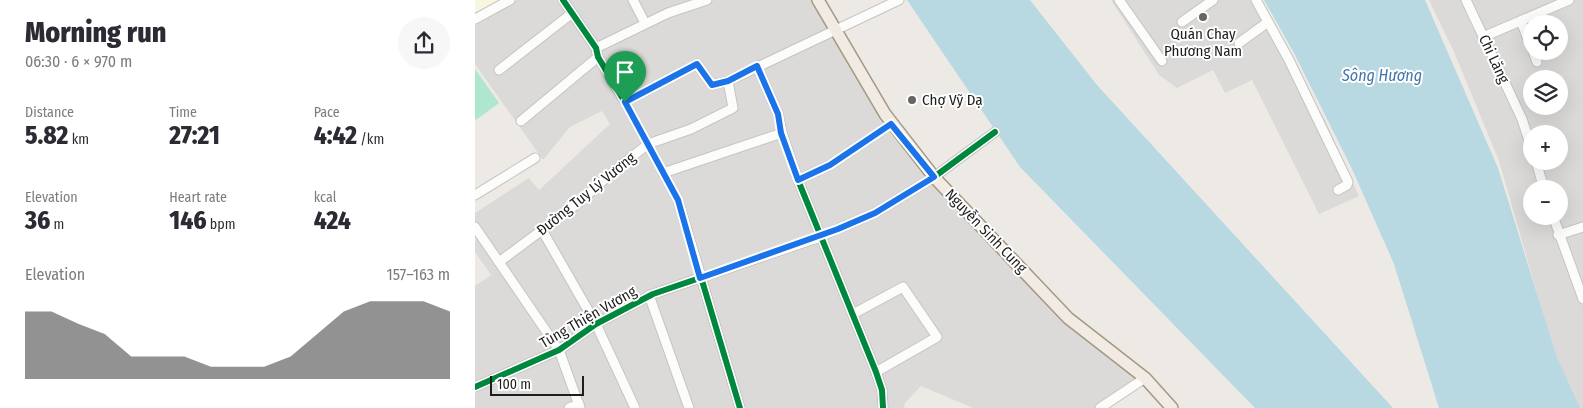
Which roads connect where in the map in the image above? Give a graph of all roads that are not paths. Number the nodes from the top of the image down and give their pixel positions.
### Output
1 (510, 0) edge
2 (563, 0) edge
3 (633, 0) edge
4 (707, 0) edge
5 (818, 0) edge
6 (1119, 0) edge
7 (1213, 0) edge
8 (1256, 0) edge
9 (1466, 0) edge
10 (1569, 0) edge
11 (897, 1) edge
12 (571, 14) junction
13 (475, 19) edge
14 (1521, 21) junction
15 (1182, 22) dead end
16 (1269, 22) junction
17 (645, 23) junction
18 (1523, 26) edge
19 (836, 31) junction
20 (1483, 37) junction
21 (1239, 43) dead end
22 (597, 52) junction
23 (1162, 61) dead end
24 (757, 66) junction
25 (499, 70) dead end
26 (728, 81) junction
27 (625, 102) junction
28 (521, 121) dead end
29 (891, 124) junction
30 (1524, 125) edge
31 (995, 132) dead end
32 (781, 133) junction
33 (648, 144) junction
34 (535, 158) dead end
35 (663, 173) junction
36 (934, 177) junction
37 (798, 180) junction
38 (1338, 190) dead end
39 (475, 195) edge
40 (1555, 225) edge
41 (475, 227) edge
42 (1583, 227) edge
43 (543, 230) junction
44 (1558, 235) junction
45 (822, 236) junction
46 (499, 262) junction
47 (700, 278) junction
48 (649, 295) junction
49 (1583, 299) edge
50 (853, 314) junction
51 (596, 324) junction
52 (559, 350) junction
53 (876, 372) junction
54 (1145, 378) junction
55 (475, 387) edge
56 (580, 406) edge
57 (569, 408) edge
58 (635, 408) edge
59 (689, 408) edge
60 (740, 408) edge
61 (883, 408) edge
62 (1100, 408) edge
63 (1172, 408) edge

1 - 13 street
2 - 12 street
3 - 17 street
4 - 17 street
5 - 19 main road, Nguyễn Sinh Cung
6 - 23 street
7 - 15 street
8 - 16 street
9 - 20 street, Chi Lăng
10 - 14 street
11 - 19 street
12 - 22 street
12 - 25 street
14 - 18 street
14 - 20 street
16 - 21 street
16 - 38 street
17 - 22 street
19 - 24 street
19 - 29 main road, Nguyễn Sinh Cung
20 - 30 street, Chi Lăng
22 - 27 street
22 - 28 street
24 - 26 street
24 - 32 street
26 - 27 street
26 - 33 street, Đường Tuy Lý Vương
27 - 33 street
29 - 36 main road, Nguyễn Sinh Cung
29 - 37 street
31 - 36 street, Tùng Thiện Vương
32 - 35 street
32 - 37 street
33 - 35 street
33 - 43 street, Đường Tuy Lý Vương
34 - 39 street
35 - 47 street
36 - 45 street, Tùng Thiện Vương
36 - 54 main road, Nguyễn Sinh Cung
37 - 45 street
40 - 44 street
41 - 46 street
42 - 44 street
43 - 46 street, Đường Tuy Lý Vương
43 - 51 street
44 - 49 street
45 - 47 street, Tùng Thiện Vương
45 - 50 street
46 - 52 street
47 - 48 street, Tùng Thiện Vương
47 - 60 street
48 - 51 street, Tùng Thiện Vương
48 - 59 street
50 - 53 street
50 - 53 street
51 - 52 street, Tùng Thiện Vương
51 - 58 street
52 - 55 street, Tùng Thiện Vương
52 - 56 street
53 - 61 street
54 - 62 street
54 - 63 main road, Nguyễn Sinh Cung
56 - 57 street

